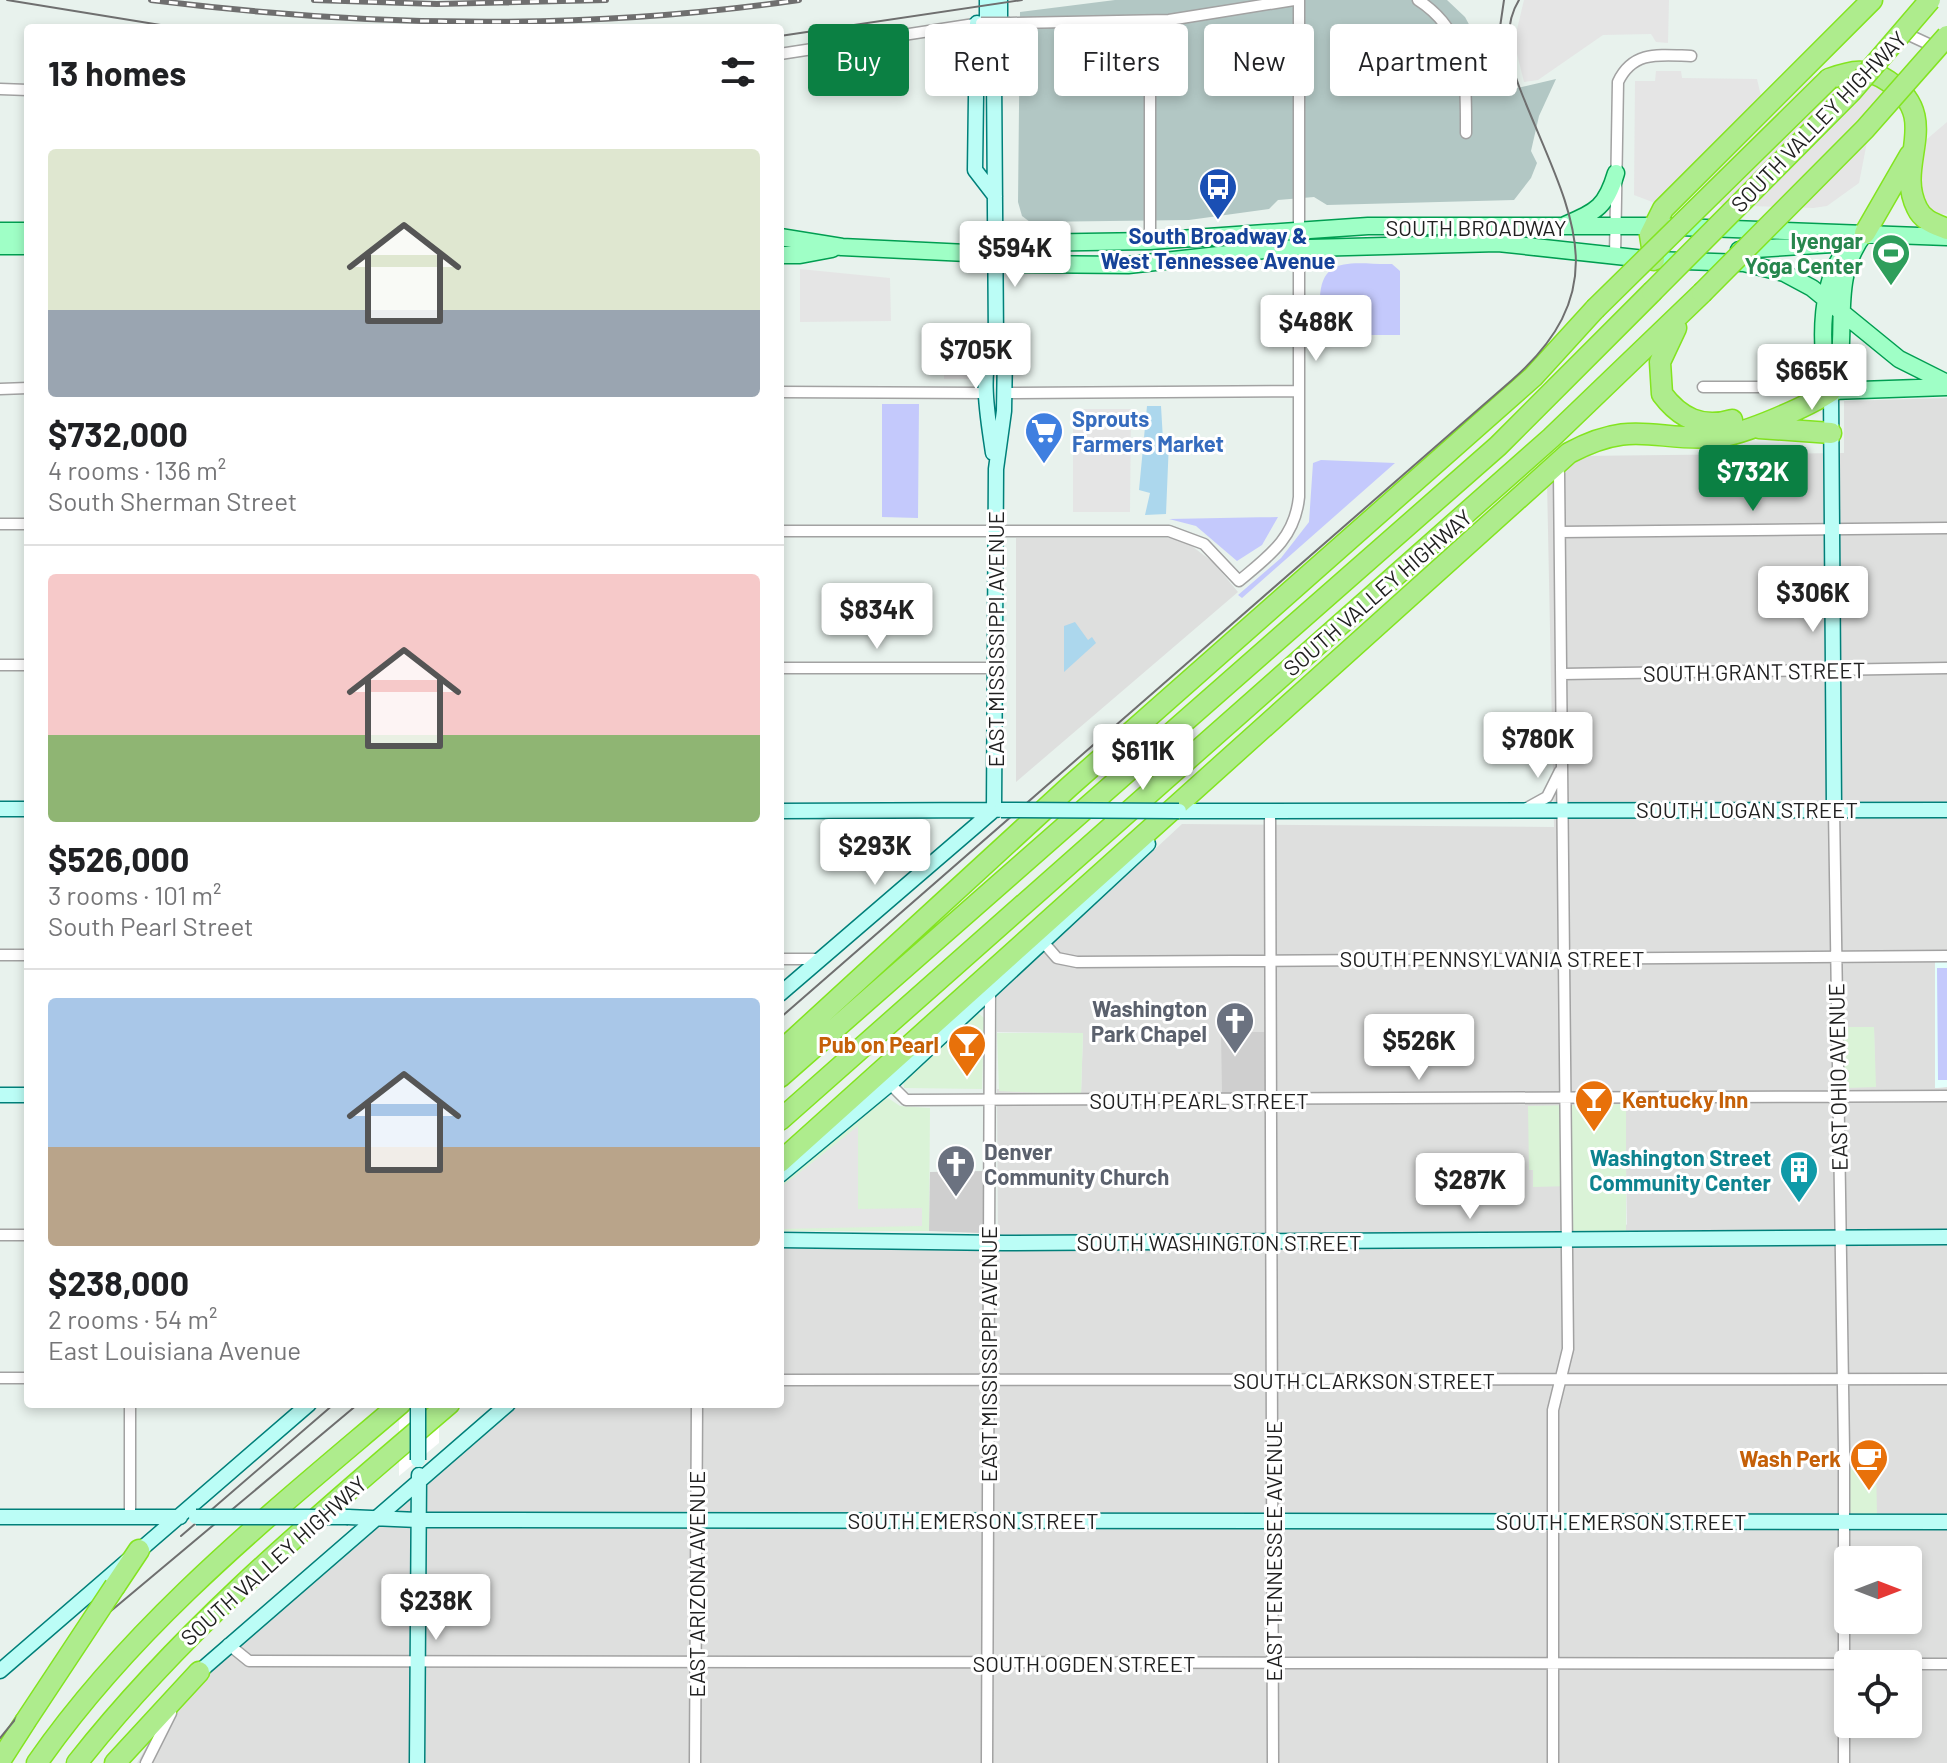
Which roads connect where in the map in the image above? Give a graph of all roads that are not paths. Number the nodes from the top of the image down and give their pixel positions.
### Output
1 (987, 0) edge
2 (1000, 0) edge
3 (1297, 0) edge
4 (1418, 0) edge
5 (1872, 0) edge
6 (1930, 0) edge
7 (1150, 21) junction
8 (979, 23) junction
9 (987, 24) edge
10 (1000, 24) edge
11 (1947, 36) edge
12 (1914, 38) dead end
13 (1947, 51) edge
14 (784, 53) edge
15 (1691, 56) dead end
16 (0, 89) edge
17 (24, 90) edge
18 (994, 96) edge
19 (1466, 133) dead end
20 (1915, 144) junction
21 (1616, 173) junction
22 (995, 196) junction
23 (1652, 226) junction
24 (1560, 227) junction
25 (1616, 228) junction
26 (1299, 229) junction
27 (1947, 229) edge
28 (0, 231) edge
29 (24, 231) edge
30 (1861, 237) junction
31 (1947, 237) edge
32 (784, 238) edge
33 (1150, 241) junction
34 (0, 246) edge
35 (24, 246) edge
36 (842, 247) junction
37 (1299, 249) junction
38 (1002, 254) junction
39 (784, 255) edge
40 (1615, 256) junction
41 (1654, 260) junction
42 (1695, 261) junction
43 (1702, 293) junction
44 (1826, 299) junction
45 (1840, 309) junction
46 (1631, 312) junction
47 (992, 348) junction
48 (1947, 385) edge
49 (1703, 387) dead end
50 (24, 388) edge
51 (0, 389) edge
52 (1299, 391) junction
53 (1831, 391) junction
54 (784, 392) edge
55 (987, 393) junction
56 (1004, 393) junction
57 (1747, 427) junction
58 (1831, 433) junction
59 (996, 469) junction
60 (1559, 473) dead end
61 (0, 524) edge
62 (24, 524) edge
63 (1947, 528) edge
64 (1831, 529) junction
65 (784, 531) edge
66 (995, 532) junction
67 (1560, 532) junction
68 (1309, 574) junction
69 (0, 665) edge
70 (24, 665) edge
71 (784, 668) edge
72 (995, 668) junction
73 (1947, 668) edge
74 (1832, 669) junction
75 (1562, 674) junction
76 (1185, 761) junction
77 (1563, 762) junction
78 (1070, 786) junction
79 (0, 809) edge
80 (24, 809) edge
81 (1521, 809) junction
82 (1563, 809) junction
83 (1834, 809) junction
84 (998, 810) junction
85 (1947, 810) edge
86 (784, 811) edge
87 (1182, 811) junction
88 (1270, 811) junction
89 (1044, 943) junction
90 (0, 955) edge
91 (24, 955) edge
92 (1947, 956) edge
93 (1564, 957) junction
94 (1835, 957) junction
95 (784, 959) edge
96 (819, 959) junction
97 (1271, 959) junction
98 (784, 990) edge
99 (990, 992) junction
100 (784, 1032) edge
101 (784, 1048) edge
102 (784, 1073) edge
103 (890, 1084) junction
104 (0, 1095) edge
105 (24, 1095) edge
106 (1837, 1096) junction
107 (1947, 1096) edge
108 (1565, 1098) junction
109 (1272, 1099) junction
110 (991, 1100) junction
111 (784, 1116) edge
112 (784, 1156) edge
113 (784, 1157) edge
114 (784, 1172) edge
115 (0, 1235) edge
116 (24, 1235) edge
117 (1947, 1237) edge
118 (1838, 1238) junction
119 (1566, 1239) junction
120 (784, 1240) edge
121 (989, 1241) junction
122 (1272, 1241) junction
123 (0, 1378) edge
124 (24, 1378) edge
125 (1562, 1379) junction
126 (1841, 1379) junction
127 (1947, 1379) edge
128 (784, 1380) edge
129 (988, 1380) junction
130 (1273, 1380) junction
131 (130, 1408) edge
132 (304, 1408) edge
133 (395, 1408) edge
134 (418, 1408) edge
135 (444, 1408) edge
136 (460, 1408) edge
137 (503, 1408) edge
138 (697, 1408) edge
139 (368, 1473) junction
140 (419, 1480) junction
141 (0, 1517) edge
142 (130, 1517) junction
143 (179, 1517) junction
144 (373, 1519) junction
145 (697, 1519) junction
146 (988, 1519) junction
147 (418, 1520) junction
148 (1553, 1521) junction
149 (1272, 1522) junction
150 (1844, 1522) junction
151 (1947, 1522) edge
152 (139, 1550) junction
153 (228, 1644) junction
154 (1844, 1650) edge
155 (697, 1661) junction
156 (417, 1662) junction
157 (987, 1663) junction
158 (1273, 1663) junction
159 (1553, 1663) junction
160 (1834, 1664) edge
161 (1922, 1664) edge
162 (1947, 1664) edge
163 (3, 1665) edge
164 (199, 1672) junction
165 (1844, 1738) edge
166 (0, 1761) edge
167 (36, 1763) edge
168 (77, 1763) edge
169 (115, 1763) edge
170 (146, 1763) edge
171 (417, 1763) edge
172 (695, 1763) edge
173 (987, 1763) edge
174 (1273, 1763) edge
175 (1553, 1763) edge
176 (1844, 1763) edge

1 - 9 street
2 - 10 street
3 - 7 street
3 - 26 street
4 - 19 street
5 - 23 highway
6 - 46 highway, SOUTH VALLEY HIGHWAY, bridge
7 - 8 street, bridge
7 - 33 street
8 - 14 street
8 - 22 street
11 - 43 highway, SOUTH VALLEY HIGHWAY, bridge
12 - 13 street
15 - 21 street
16 - 17 street
18 - 22 street, EAST MISSISSIPPI AVENUE
20 - 27 highway
20 - 30 highway
20 - 68 highway, bridge
21 - 24 main road
21 - 25 street
22 - 38 street, EAST MISSISSIPPI AVENUE
23 - 25 main road, SOUTH BROADWAY
23 - 30 main road, SOUTH BROADWAY
23 - 41 highway
24 - 25 main road, SOUTH BROADWAY
24 - 26 main road, SOUTH BROADWAY
25 - 40 street
26 - 33 main road, SOUTH BROADWAY
26 - 37 street
28 - 29 main road
30 - 31 main road, SOUTH BROADWAY
30 - 42 main road
30 - 44 main road, EAST OHIO AVENUE
30 - 45 main road, EAST OHIO AVENUE
32 - 36 main road, SOUTH BROADWAY
33 - 38 main road, SOUTH BROADWAY
34 - 35 main road
36 - 38 main road, SOUTH BROADWAY
36 - 39 main road, SOUTH BROADWAY
37 - 38 main road, SOUTH BROADWAY
37 - 40 main road, SOUTH BROADWAY
37 - 52 street
38 - 47 street, EAST MISSISSIPPI AVENUE
40 - 41 main road, SOUTH BROADWAY
41 - 42 main road, SOUTH BROADWAY
42 - 44 main road, SOUTH BROADWAY
43 - 53 highway
43 - 76 highway, SOUTH VALLEY HIGHWAY
44 - 45 main road, SOUTH BROADWAY
44 - 53 main road, EAST OHIO AVENUE
45 - 48 main road, SOUTH BROADWAY
45 - 53 main road, EAST OHIO AVENUE
46 - 68 highway
46 - 102 highway, SOUTH VALLEY HIGHWAY
47 - 55 street, EAST MISSISSIPPI AVENUE
47 - 56 street, EAST MISSISSIPPI AVENUE
48 - 53 main road
49 - 53 street
50 - 51 street
52 - 56 street
52 - 66 street
53 - 57 highway
53 - 58 street, EAST OHIO AVENUE
54 - 55 street
55 - 59 street, EAST MISSISSIPPI AVENUE
56 - 59 street, EAST MISSISSIPPI AVENUE
57 - 58 highway
57 - 113 highway
58 - 64 street, EAST OHIO AVENUE
59 - 66 street, EAST MISSISSIPPI AVENUE
60 - 67 street
61 - 62 street
63 - 64 street
64 - 67 street
64 - 74 street, EAST OHIO AVENUE
65 - 66 street
66 - 72 street, EAST MISSISSIPPI AVENUE
67 - 75 street
68 - 78 highway
69 - 70 street
71 - 72 street
72 - 84 street, EAST MISSISSIPPI AVENUE
73 - 74 street, SOUTH GRANT STREET
74 - 75 street, SOUTH GRANT STREET
74 - 83 street, EAST OHIO AVENUE
75 - 77 street
76 - 111 highway, SOUTH VALLEY HIGHWAY
76 - 112 highway
77 - 81 street
77 - 82 street
78 - 100 highway
78 - 101 highway
79 - 80 street
81 - 82 street, SOUTH LOGAN STREET
81 - 88 street, SOUTH LOGAN STREET
82 - 83 street, SOUTH LOGAN STREET
82 - 93 street
83 - 85 street, SOUTH LOGAN STREET
83 - 94 street, EAST OHIO AVENUE
84 - 86 street, SOUTH LOGAN STREET
84 - 87 street, SOUTH LOGAN STREET, bridge
84 - 96 street
87 - 88 street, SOUTH LOGAN STREET
87 - 89 street
88 - 97 street, EAST TENNESSEE AVENUE
89 - 97 street, SOUTH PENNSYLVANIA STREET
89 - 99 street
90 - 91 street
92 - 94 street, SOUTH PENNSYLVANIA STREET
93 - 94 street, SOUTH PENNSYLVANIA STREET
93 - 97 street, SOUTH PENNSYLVANIA STREET
93 - 108 street
94 - 106 street, EAST OHIO AVENUE
95 - 96 street
96 - 98 street
97 - 109 street, EAST TENNESSEE AVENUE
99 - 103 street
99 - 110 street, EAST MISSISSIPPI AVENUE
103 - 110 street, SOUTH PEARL STREET
103 - 114 street
104 - 105 street
106 - 107 street, SOUTH PEARL STREET
106 - 108 street, SOUTH PEARL STREET
106 - 118 street, EAST OHIO AVENUE
108 - 109 street, SOUTH PEARL STREET
108 - 119 street
109 - 110 street, SOUTH PEARL STREET
109 - 122 street, EAST TENNESSEE AVENUE
110 - 121 street, EAST MISSISSIPPI AVENUE
115 - 116 street
117 - 118 street, SOUTH WASHINGTON STREET
118 - 119 street, SOUTH WASHINGTON STREET
118 - 126 street, EAST OHIO AVENUE
119 - 122 street, SOUTH WASHINGTON STREET
119 - 125 street
120 - 121 street, SOUTH WASHINGTON STREET
121 - 122 street, SOUTH WASHINGTON STREET
121 - 129 street, EAST MISSISSIPPI AVENUE
122 - 130 street, EAST TENNESSEE AVENUE
123 - 124 street
125 - 126 street, SOUTH CLARKSON STREET
125 - 130 street, SOUTH CLARKSON STREET
125 - 148 street
126 - 127 street, SOUTH CLARKSON STREET
126 - 150 street, EAST OHIO AVENUE
128 - 129 street, SOUTH CLARKSON STREET
129 - 130 street, SOUTH CLARKSON STREET
129 - 146 street, EAST MISSISSIPPI AVENUE
130 - 149 street, EAST TENNESSEE AVENUE
131 - 142 street
132 - 143 street
133 - 167 highway, SOUTH VALLEY HIGHWAY
134 - 140 street, bridge
135 - 139 highway, SOUTH VALLEY HIGHWAY
136 - 139 highway
137 - 140 street
138 - 145 street, EAST ARIZONA AVENUE
139 - 168 highway, SOUTH VALLEY HIGHWAY
140 - 144 street
140 - 147 street
141 - 142 street, SOUTH EMERSON STREET
142 - 143 street, SOUTH EMERSON STREET
143 - 144 street, SOUTH EMERSON STREET, bridge
143 - 152 street
144 - 147 street, SOUTH EMERSON STREET
144 - 153 street
145 - 146 street, SOUTH EMERSON STREET
145 - 147 street, SOUTH EMERSON STREET
145 - 155 street, EAST ARIZONA AVENUE
146 - 149 street, SOUTH EMERSON STREET
146 - 157 street, EAST MISSISSIPPI AVENUE
147 - 156 street
148 - 149 street, SOUTH EMERSON STREET
148 - 150 street, SOUTH EMERSON STREET
148 - 159 street
149 - 158 street, EAST TENNESSEE AVENUE
150 - 151 street, SOUTH EMERSON STREET
150 - 154 street, EAST OHIO AVENUE
152 - 163 street
152 - 166 highway, bridge
153 - 156 street, SOUTH OGDEN STREET
153 - 164 street
155 - 156 street, SOUTH OGDEN STREET
155 - 157 street, SOUTH OGDEN STREET
155 - 172 street, EAST ARIZONA AVENUE
156 - 171 street
157 - 158 street, SOUTH OGDEN STREET
157 - 173 street, EAST MISSISSIPPI AVENUE
158 - 159 street, SOUTH OGDEN STREET
158 - 174 street, EAST TENNESSEE AVENUE
159 - 160 street, SOUTH OGDEN STREET
159 - 175 street
161 - 162 street, SOUTH OGDEN STREET
164 - 169 highway
164 - 170 street
165 - 176 street, EAST OHIO AVENUE

